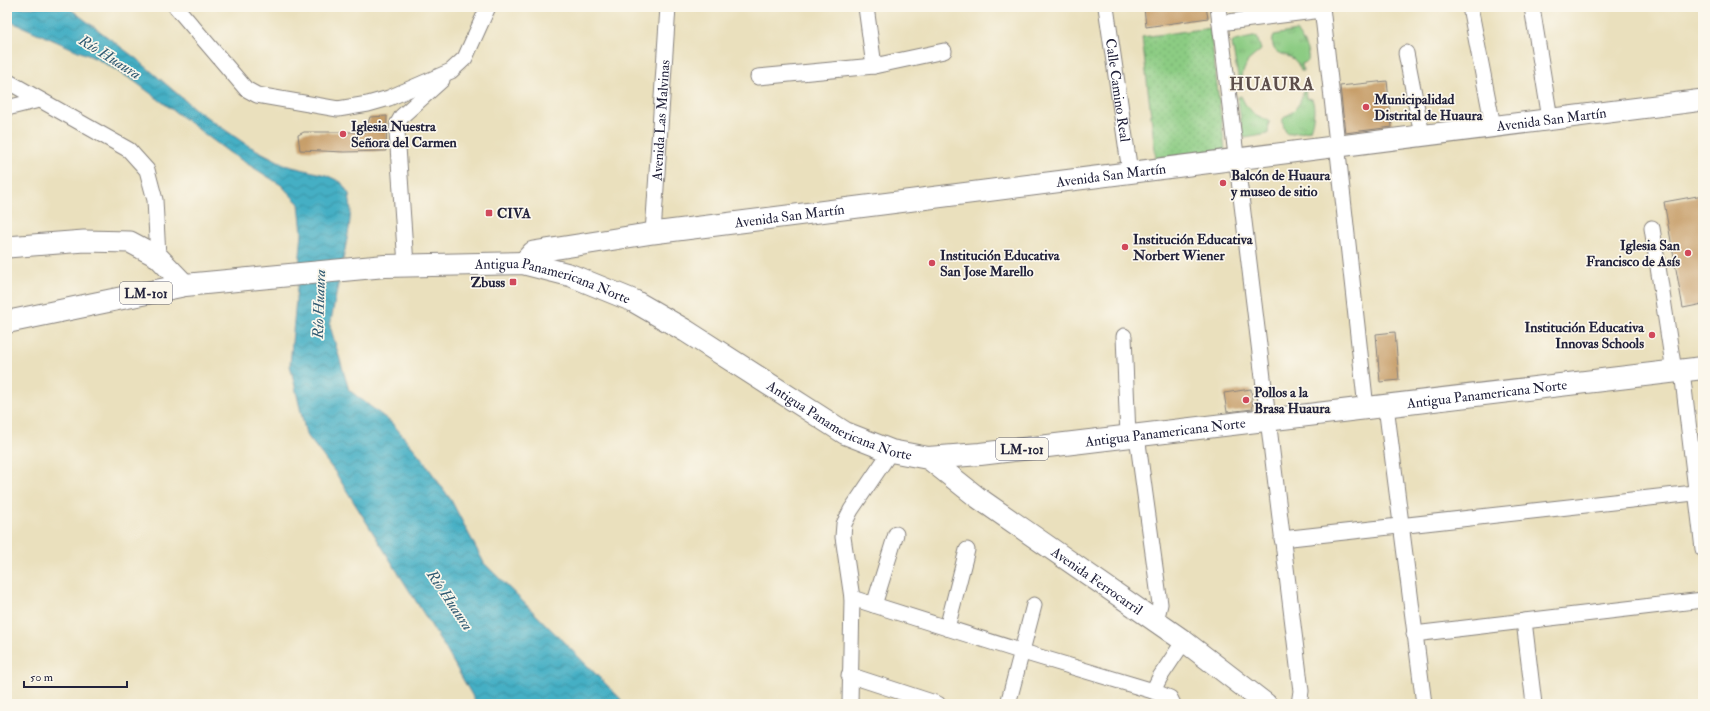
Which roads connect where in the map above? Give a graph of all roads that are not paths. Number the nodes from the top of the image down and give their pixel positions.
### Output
1 (176, 7) edge
2 (488, 7) edge
3 (668, 7) edge
4 (866, 7) edge
5 (1106, 7) edge
6 (1218, 7) edge
7 (1470, 7) edge
8 (1532, 7) edge
9 (1322, 9) edge
10 (1220, 23) junction
11 (944, 51) dead end
12 (1406, 53) dead end
13 (874, 66) junction
14 (451, 71) junction
15 (758, 77) dead end
16 (7, 81) edge
17 (39, 100) junction
18 (1703, 100) edge
19 (7, 108) edge
20 (1550, 119) junction
21 (1493, 126) junction
22 (1422, 135) junction
23 (1337, 146) junction
24 (1237, 159) junction
25 (1130, 172) junction
26 (1652, 228) dead end
27 (653, 233) junction
28 (7, 247) edge
29 (158, 257) junction
30 (523, 263) junction
31 (406, 265) junction
32 (185, 285) junction
33 (7, 322) edge
34 (1124, 336) dead end
35 (1686, 370) edge
36 (1376, 407) junction
37 (1268, 420) junction
38 (1132, 436) junction
39 (891, 451) junction
40 (928, 458) junction
41 (1700, 492) edge
42 (1401, 526) junction
43 (896, 534) dead end
44 (1282, 539) junction
45 (1703, 549) edge
46 (967, 550) dead end
47 (852, 598) junction
48 (1703, 600) edge
49 (874, 605) junction
50 (1034, 605) dead end
51 (1156, 621) junction
52 (1524, 621) junction
53 (947, 628) junction
54 (1414, 634) junction
55 (1184, 641) junction
56 (1023, 652) junction
57 (849, 675) junction
58 (1153, 691) junction
59 (850, 704) edge
60 (938, 704) edge
61 (1008, 704) edge
62 (1173, 704) edge
63 (1266, 704) edge
64 (1300, 704) edge
65 (1424, 704) edge
66 (1534, 704) edge

1 - 14 street
2 - 14 street
3 - 27 street, Avenida Las Malvinas
4 - 13 street
5 - 25 street, Calle Camino Real
6 - 10 street
7 - 21 street
8 - 20 street
9 - 10 street
9 - 23 street
10 - 24 street
11 - 13 street
12 - 22 street
13 - 15 street
14 - 31 street
16 - 17 street
17 - 19 street
17 - 29 street
18 - 20 main road, Avenida San Martín
20 - 21 main road, Avenida San Martín
21 - 22 main road, Avenida San Martín
22 - 23 main road, Avenida San Martín
23 - 24 main road, Avenida San Martín
23 - 36 street
24 - 25 main road, Avenida San Martín
24 - 37 street
25 - 27 main road, Avenida San Martín
26 - 35 street
27 - 30 main road, Avenida San Martín
28 - 29 main road
29 - 32 main road
30 - 31 main road, Antigua Panamericana Norte / LM-101
30 - 39 main road, Antigua Panamericana Norte / LM-101
31 - 32 main road, Antigua Panamericana Norte / LM-101
32 - 33 main road, Antigua Panamericana Norte / LM-101
34 - 38 street
35 - 36 main road, Antigua Panamericana Norte / LM-101
35 - 41 street
36 - 37 main road, Antigua Panamericana Norte / LM-101
36 - 42 street
37 - 38 main road, Antigua Panamericana Norte / LM-101
37 - 44 street
38 - 40 main road, Antigua Panamericana Norte / LM-101
38 - 51 street
39 - 40 main road, Antigua Panamericana Norte / LM-101
39 - 47 street
40 - 51 main road, Avenida Ferrocarril
41 - 42 street
41 - 45 street
42 - 44 street
42 - 54 street
43 - 49 street
44 - 64 street
46 - 53 street
47 - 49 street
47 - 57 street
48 - 52 street
49 - 53 street
50 - 56 street
51 - 55 main road, Avenida Ferrocarril
52 - 54 street
52 - 66 street
53 - 56 street
54 - 65 street
55 - 58 street
55 - 63 main road, Avenida Ferrocarril
56 - 58 street
56 - 61 street
57 - 59 street
57 - 60 street
58 - 62 street

